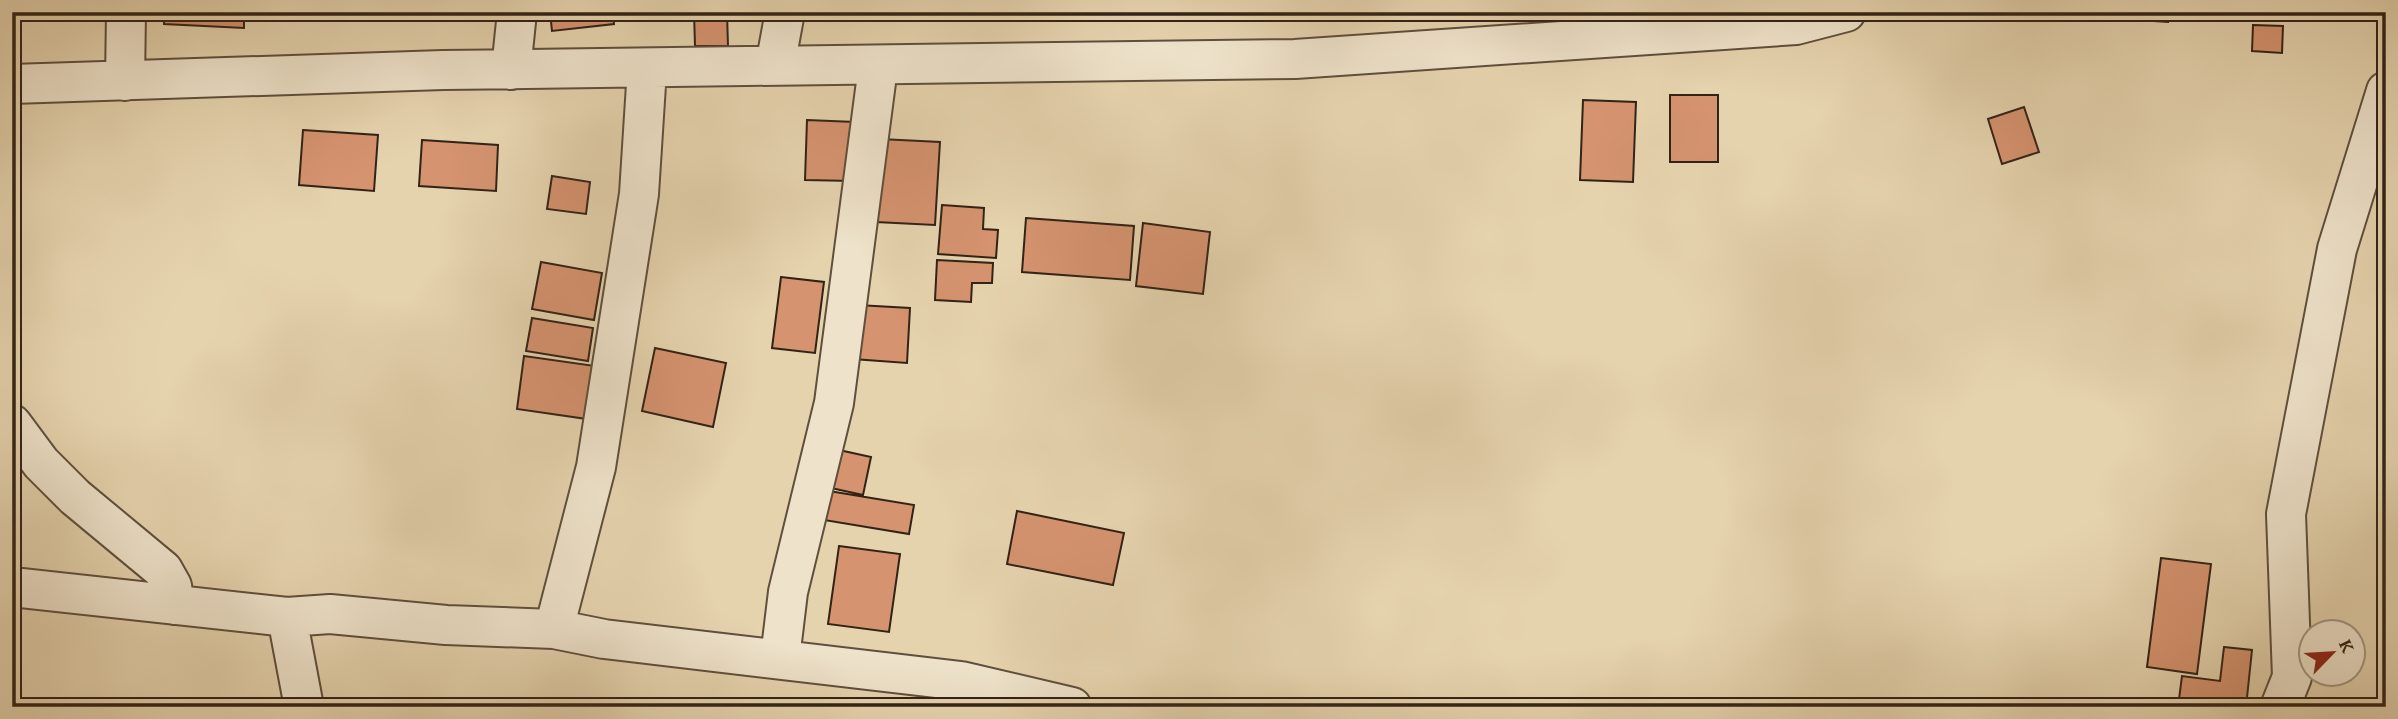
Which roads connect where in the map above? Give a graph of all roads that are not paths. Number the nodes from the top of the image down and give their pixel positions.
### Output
1 (126, 12) edge
2 (517, 12) edge
3 (785, 12) edge
4 (1846, 12) edge
5 (775, 66) junction
6 (878, 67) junction
7 (647, 69) junction
8 (511, 70) junction
9 (125, 81) junction
10 (12, 84) edge
11 (2386, 90) edge
12 (12, 424) edge
13 (12, 587) edge
14 (175, 605) junction
15 (287, 617) junction
16 (554, 629) junction
17 (779, 658) junction
18 (304, 707) edge
19 (1072, 707) edge
20 (2280, 707) edge

1 - 9 street
2 - 8 street
3 - 5 street
4 - 6 street
5 - 6 street
5 - 7 street
6 - 17 street
7 - 8 street
7 - 16 street
8 - 9 street
9 - 10 street
11 - 20 street
12 - 14 street
13 - 14 street
14 - 15 street
15 - 16 street
15 - 18 street
16 - 17 street
17 - 19 street

